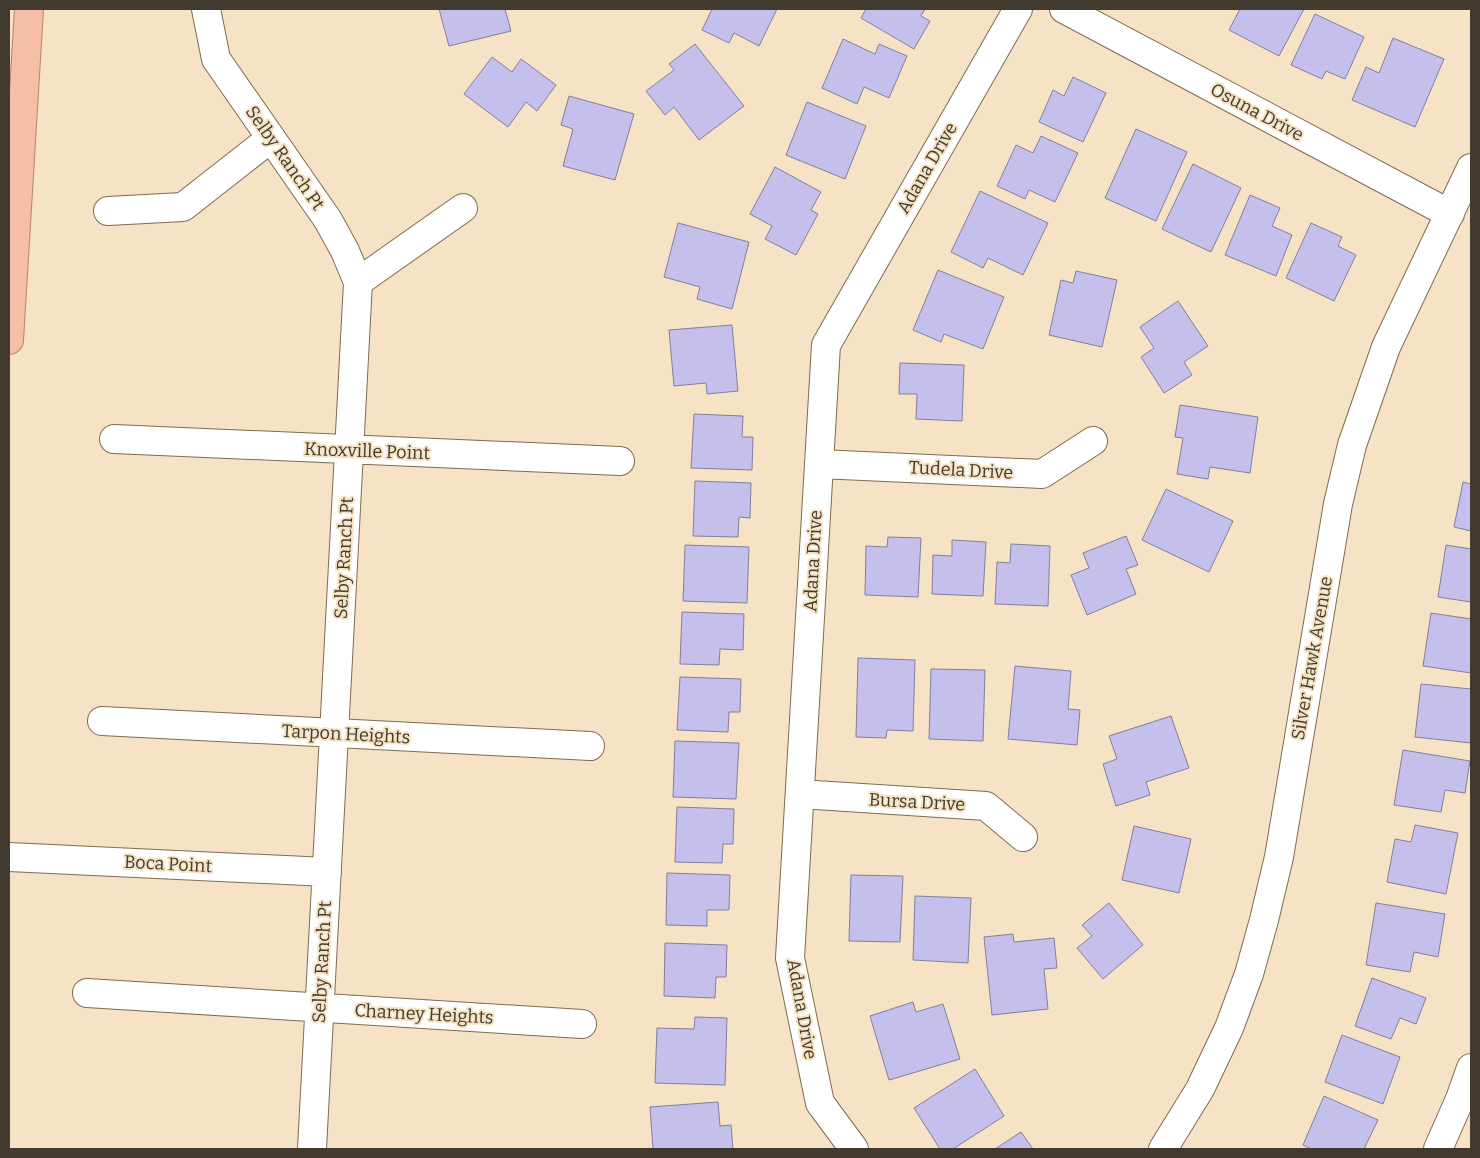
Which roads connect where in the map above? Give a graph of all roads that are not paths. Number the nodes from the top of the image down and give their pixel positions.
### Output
1 (29, 9) edge
2 (206, 9) edge
3 (1018, 9) edge
4 (1064, 9) edge
5 (271, 138) junction
6 (1471, 168) edge
7 (463, 208) dead end
8 (108, 211) dead end
9 (1450, 214) junction
10 (358, 282) junction
11 (9, 340) edge
12 (114, 439) dead end
13 (1093, 441) dead end
14 (349, 450) junction
15 (620, 461) dead end
16 (819, 464) junction
17 (102, 721) dead end
18 (335, 733) junction
19 (590, 746) dead end
20 (800, 794) junction
21 (1023, 837) dead end
22 (9, 857) edge
23 (328, 872) junction
24 (87, 994) dead end
25 (320, 1008) junction
26 (582, 1024) dead end
27 (1471, 1068) edge
28 (312, 1149) edge
29 (854, 1149) edge
30 (1163, 1149) edge
31 (1438, 1149) edge

1 - 11 highway
2 - 5 street, Selby Ranch Pt
3 - 16 street, Adana Drive
4 - 9 street, Osuna Drive
5 - 8 street
5 - 10 street, Selby Ranch Pt
6 - 9 street, Silver Hawk Avenue
7 - 10 street
9 - 30 street, Silver Hawk Avenue
10 - 14 street, Selby Ranch Pt
12 - 14 street, Knoxville Point
13 - 16 street, Tudela Drive
14 - 15 street, Knoxville Point
14 - 18 street, Selby Ranch Pt
16 - 20 street, Adana Drive
17 - 18 street, Tarpon Heights
18 - 19 street, Tarpon Heights
18 - 23 street, Selby Ranch Pt
20 - 21 street, Bursa Drive
20 - 29 street, Adana Drive
22 - 23 street, Boca Point
23 - 25 street, Selby Ranch Pt
24 - 25 street, Charney Heights
25 - 26 street, Charney Heights
25 - 28 street, Selby Ranch Pt
27 - 31 street

